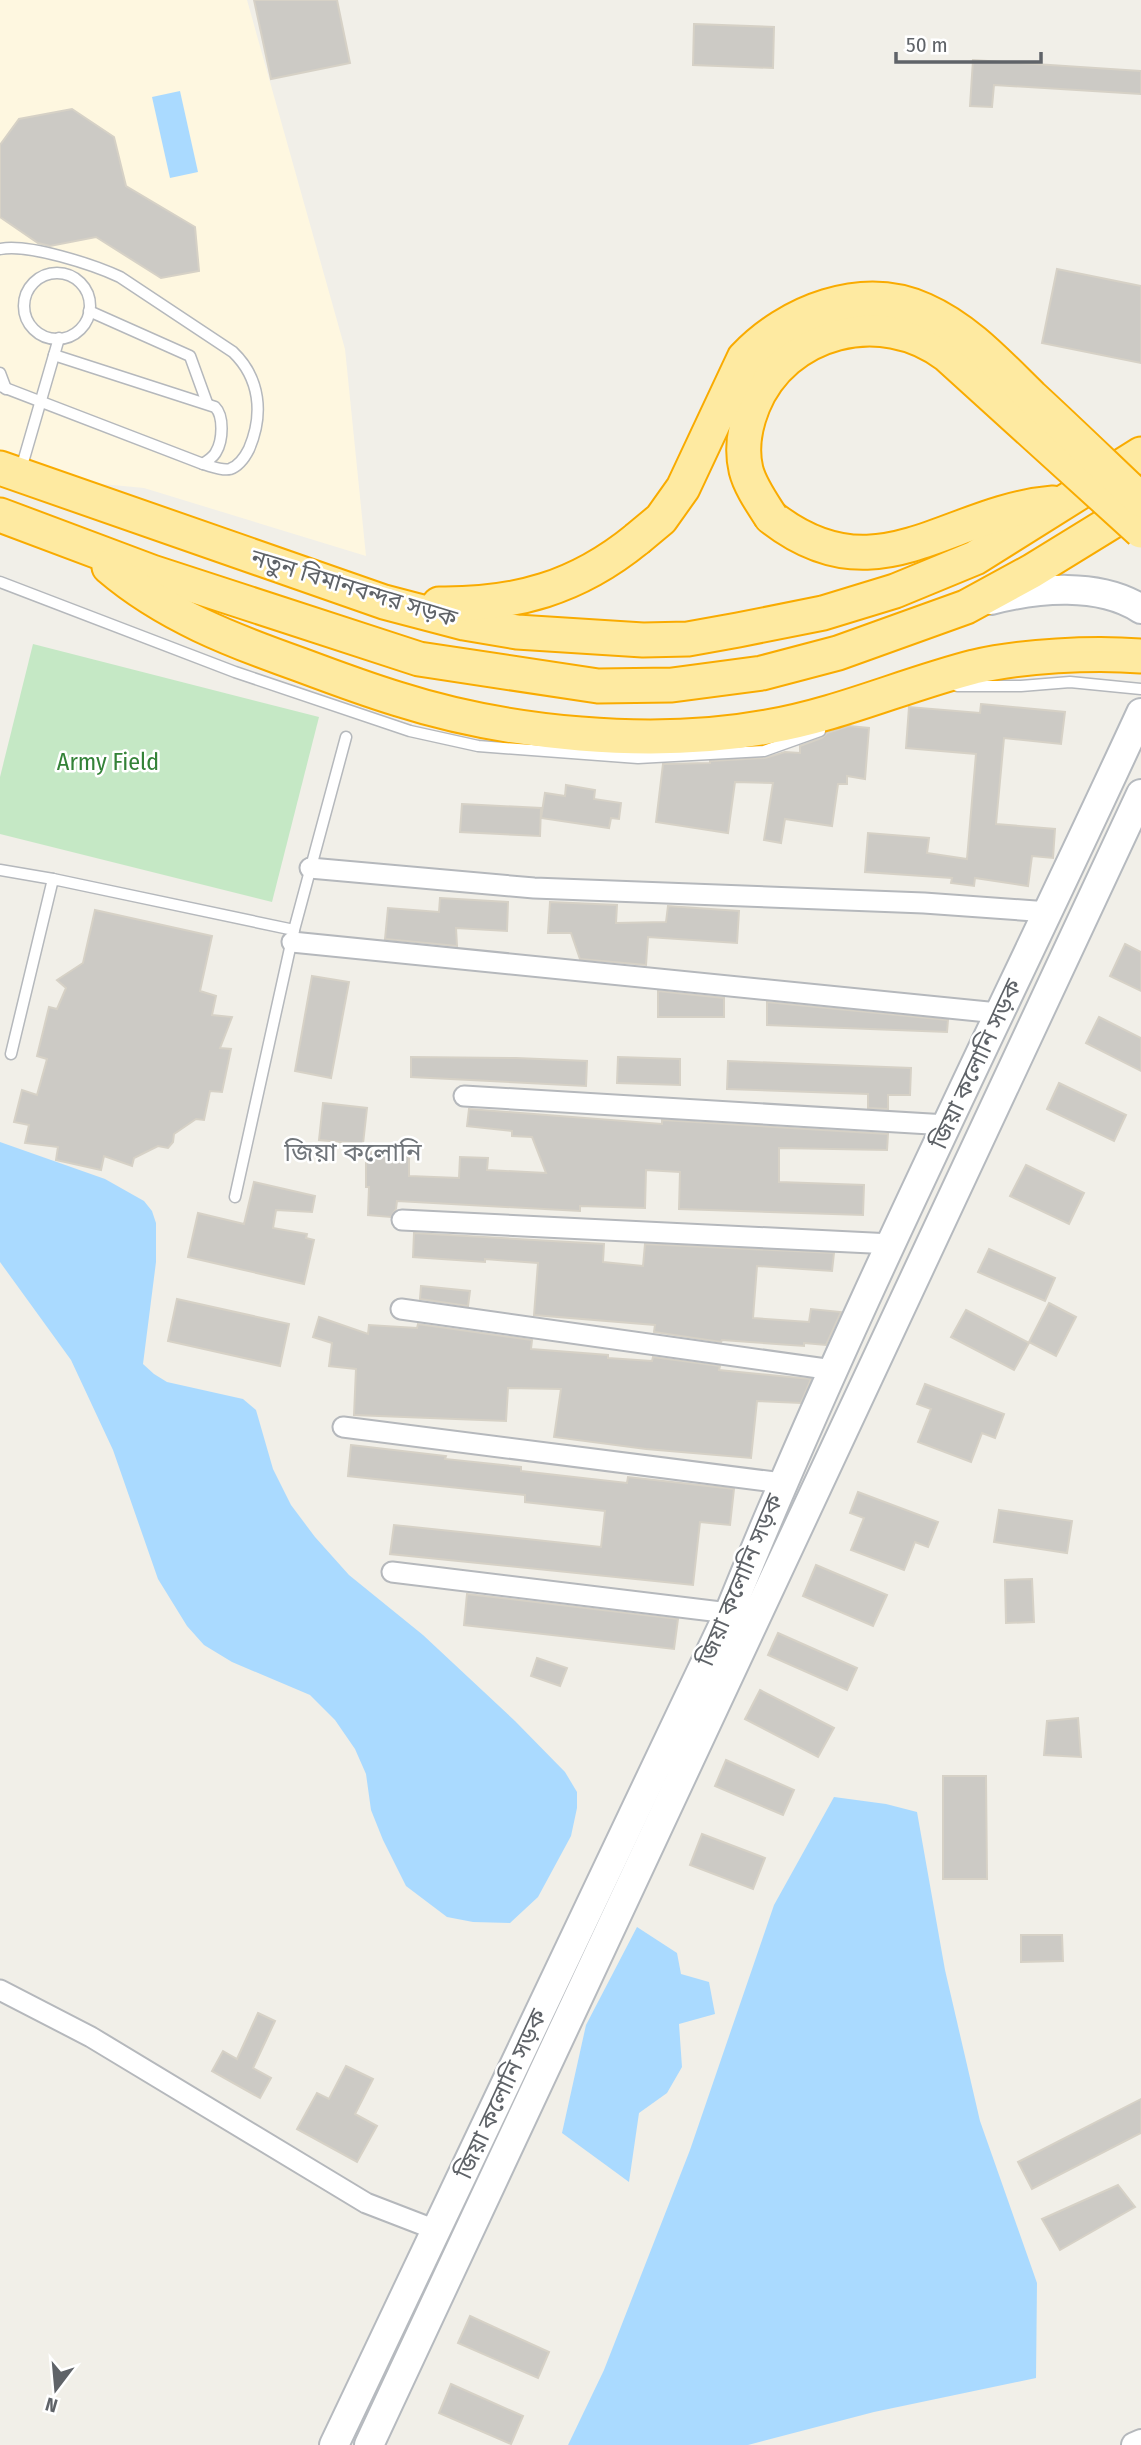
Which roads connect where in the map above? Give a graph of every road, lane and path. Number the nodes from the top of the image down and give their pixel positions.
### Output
1 (0, 249) edge
2 (89, 311) junction
3 (59, 338) junction
4 (54, 355) junction
5 (0, 373) edge
6 (3, 388) edge
7 (40, 403) junction
8 (207, 403) junction
9 (1141, 454) edge
10 (203, 464) junction
11 (9, 472) edge
12 (1068, 502) junction
13 (1140, 510) edge
14 (0, 515) edge
15 (88, 549) junction
16 (0, 582) edge
17 (384, 602) junction
18 (966, 607) junction
19 (1141, 609) edge
20 (1141, 656) edge
21 (948, 686) dead end
22 (1141, 688) edge
23 (923, 694) dead end
24 (886, 706) dead end
25 (1141, 713) edge
26 (835, 725) dead end
27 (346, 737) dead end
28 (1141, 794) edge
29 (310, 868) junction
30 (0, 870) edge
31 (53, 879) junction
32 (1049, 912) junction
33 (293, 936) junction
34 (998, 1013) junction
35 (11, 1054) dead end
36 (464, 1097) dead end
37 (947, 1125) junction
38 (235, 1197) dead end
39 (402, 1220) dead end
40 (892, 1244) junction
41 (401, 1309) dead end
42 (833, 1370) junction
43 (343, 1427) dead end
44 (782, 1483) junction
45 (392, 1572) dead end
46 (729, 1613) junction
47 (0, 1990) edge
48 (436, 2230) junction
49 (1141, 2442) edge
50 (334, 2445) edge
51 (369, 2445) edge
52 (1134, 2445) edge

1 - 10 lane
2 - 3 lane
2 - 3 lane
2 - 8 lane
3 - 4 lane
4 - 7 lane
4 - 8 lane
5 - 6 lane
6 - 7 lane
7 - 10 lane
7 - 11 lane
8 - 10 lane
9 - 12 highway, নতুন বিমানবন্দর সড়ক
11 - 17 highway, নতুন বিমানবন্দর সড়ক
12 - 13 highway, bridge
12 - 17 highway, নতুন বিমানবন্দর সড়ক
13 - 17 highway, bridge
13 - 18 highway, নতুন বিমানবন্দর সড়ক
14 - 15 highway, নতুন বিমানবন্দর সড়ক
15 - 18 highway, নতুন বিমানবন্দর সড়ক
15 - 20 highway
16 - 26 lane
18 - 19 main road
21 - 22 lane
23 - 24 lane
25 - 32 main road, জিয়া কলোনি সড়ক
27 - 29 lane
28 - 51 main road, জিয়া কলোনি সড়ক
29 - 32 street
29 - 33 lane
30 - 31 lane
31 - 33 lane
31 - 35 lane
32 - 34 main road, জিয়া কলোনি সড়ক
33 - 34 street
33 - 38 lane
34 - 37 main road, জিয়া কলোনি সড়ক
36 - 37 street
37 - 40 main road, জিয়া কলোনি সড়ক
39 - 40 street
40 - 42 main road, জিয়া কলোনি সড়ক
41 - 42 street
42 - 44 main road, জিয়া কলোনি সড়ক
43 - 44 street
44 - 46 main road, জিয়া কলোনি সড়ক
45 - 46 street
46 - 48 main road, জিয়া কলোনি সড়ক
47 - 48 street
48 - 50 main road, জিয়া কলোনি সড়ক
49 - 52 street

